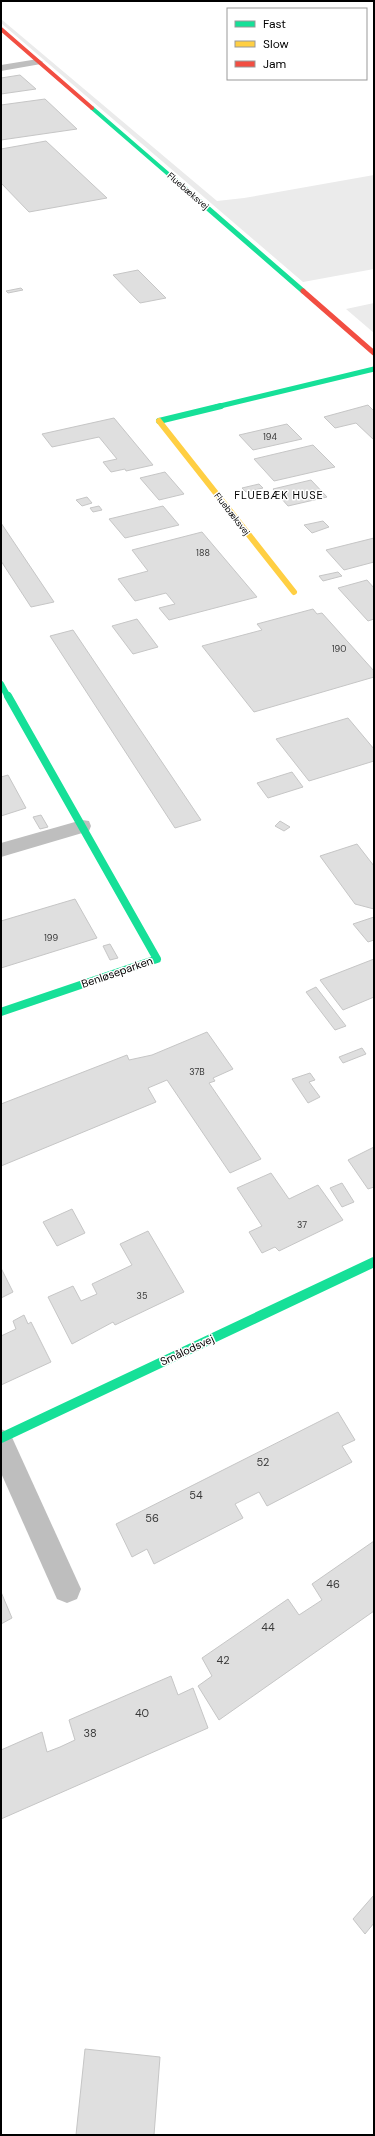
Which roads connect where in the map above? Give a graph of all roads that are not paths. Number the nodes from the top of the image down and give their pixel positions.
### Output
1 (1, 30) edge
2 (38, 62) junction
3 (1, 68) edge
4 (374, 353) edge
5 (374, 369) edge
6 (294, 592) dead end
7 (1, 684) edge
8 (82, 826) junction
9 (1, 850) edge
10 (1, 1012) edge
11 (374, 1262) edge
12 (1, 1438) edge
13 (1, 1442) edge
14 (67, 1589) dead end

1 - 2 street, Fluebæksvej
2 - 3 street
2 - 4 street, Fluebæksvej
5 - 6 street, Fluebæksvej
7 - 8 street, Benløseparken
8 - 9 street
8 - 10 street, Benløseparken
11 - 12 street, Smålodsvej
13 - 14 street

